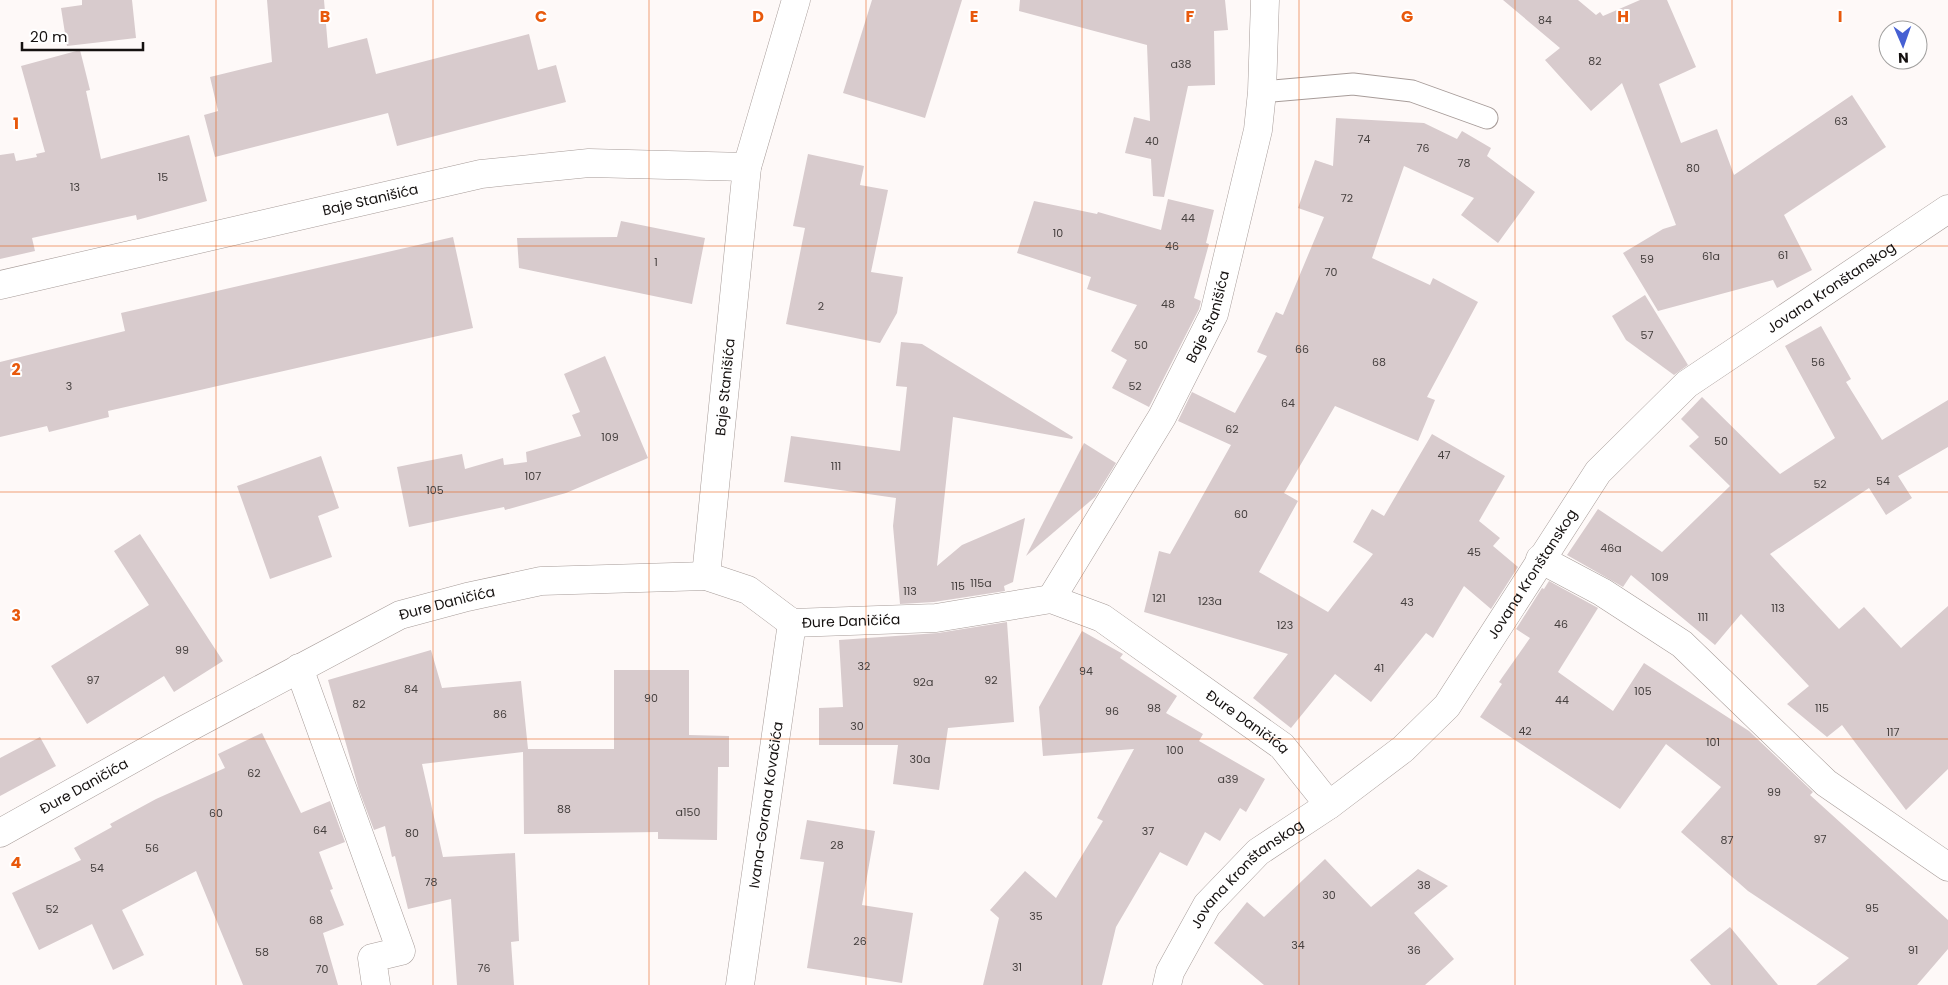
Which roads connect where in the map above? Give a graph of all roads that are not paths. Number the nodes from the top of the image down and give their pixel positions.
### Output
1 (796, 0) edge
2 (1265, 0) edge
3 (1262, 92) junction
4 (1488, 118) dead end
5 (747, 167) junction
6 (1948, 210) edge
7 (0, 285) edge
8 (1540, 559) junction
9 (706, 576) junction
10 (1051, 599) junction
11 (792, 623) junction
12 (299, 668) junction
13 (1329, 806) junction
14 (0, 833) edge
15 (1948, 867) edge
16 (376, 985) edge
17 (740, 985) edge
18 (1167, 985) edge

1 - 5 street, Baje Stanišića
2 - 3 street, Baje Stanišića
3 - 4 lane
3 - 10 street, Baje Stanišića
5 - 7 street, Baje Stanišića
5 - 9 street, Baje Stanišića
6 - 8 street, Jovana Kronštanskog
8 - 13 street, Jovana Kronštanskog
8 - 15 street
9 - 11 street, Đure Daničića
9 - 12 street, Đure Daničića
10 - 11 street, Đure Daničića
10 - 13 street, Đure Daničića
11 - 17 street, Ivana-Gorana Kovačića
12 - 14 street, Đure Daničića
12 - 16 street
13 - 18 street, Jovana Kronštanskog

